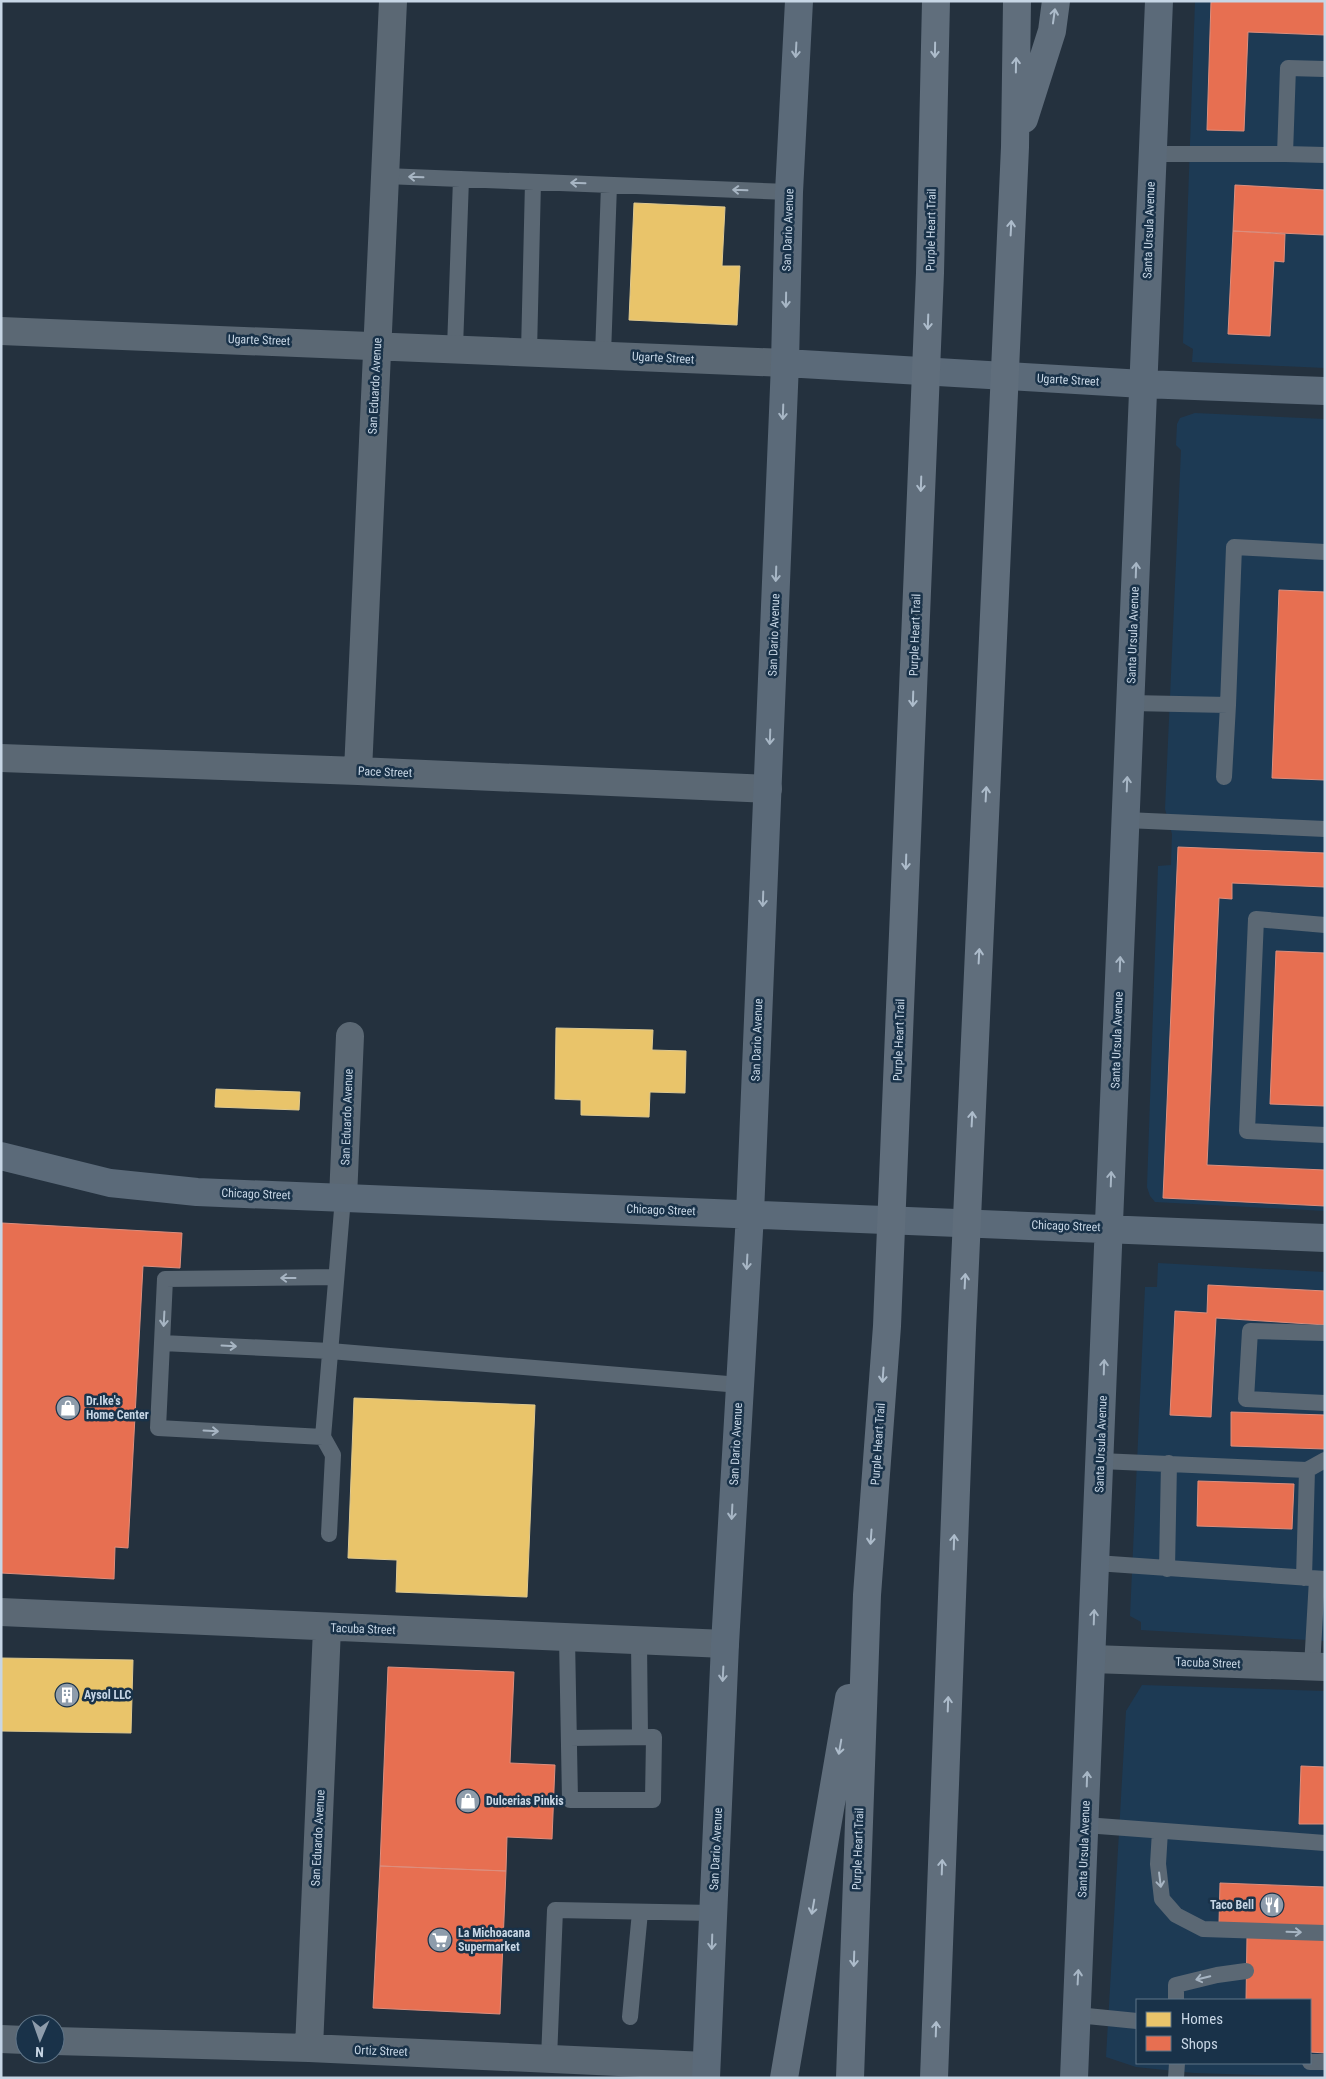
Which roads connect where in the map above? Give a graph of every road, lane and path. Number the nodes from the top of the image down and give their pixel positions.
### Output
1 (392, 1) edge
2 (799, 1) edge
3 (936, 1) edge
4 (1017, 1) edge
5 (1056, 1) edge
6 (1159, 1) edge
7 (1325, 69) edge
8 (1015, 147) junction
9 (1152, 154) junction
10 (1285, 154) junction
11 (1325, 156) edge
12 (385, 176) junction
13 (461, 179) junction
14 (533, 182) junction
15 (610, 184) junction
16 (789, 192) junction
17 (1, 331) edge
18 (377, 345) junction
19 (454, 348) junction
20 (529, 352) junction
21 (603, 355) junction
22 (785, 363) junction
23 (1144, 384) junction
24 (1325, 392) edge
25 (1325, 552) edge
26 (1131, 703) junction
27 (1228, 705) junction
28 (1, 758) edge
29 (358, 771) junction
30 (1224, 776) dead end
31 (768, 789) junction
32 (1126, 820) junction
33 (1325, 829) edge
34 (1325, 925) edge
35 (350, 1036) dead end
36 (1325, 1135) edge
37 (1, 1156) edge
38 (343, 1198) junction
39 (750, 1214) junction
40 (1109, 1228) junction
41 (1325, 1238) edge
42 (336, 1278) junction
43 (1325, 1333) edge
44 (162, 1342) junction
45 (330, 1351) junction
46 (740, 1384) junction
47 (1325, 1403) edge
48 (323, 1437) junction
49 (1325, 1460) edge
50 (1100, 1461) junction
51 (1169, 1463) junction
52 (1307, 1470) junction
53 (329, 1534) dead end
54 (1096, 1564) junction
55 (1167, 1569) junction
56 (1315, 1578) edge
57 (866, 1596) junction
58 (1, 1612) edge
59 (327, 1628) junction
60 (567, 1638) junction
61 (639, 1640) junction
62 (725, 1644) junction
63 (1092, 1659) junction
64 (1318, 1667) edge
65 (640, 1737) junction
66 (569, 1738) junction
67 (1085, 1825) junction
68 (1160, 1831) junction
69 (1325, 1842) edge
70 (640, 1912) junction
71 (713, 1913) junction
72 (1325, 1933) edge
73 (1246, 1971) dead end
74 (1176, 1999) edge
75 (1076, 2015) junction
76 (630, 2017) dead end
77 (1136, 2021) edge
78 (1, 2039) edge
79 (15, 2040) edge
80 (65, 2041) edge
81 (309, 2048) junction
82 (549, 2059) junction
83 (1311, 2062) edge
84 (1325, 2062) edge
85 (1177, 2064) edge
86 (706, 2072) edge
87 (784, 2078) edge
88 (850, 2078) edge
89 (934, 2078) edge
90 (1074, 2078) edge
91 (1176, 2078) edge

1 - 12 street, San Eduardo Avenue
2 -> 16 main road, San Dario Avenue
3 -> 57 highway, Purple Heart Trail
8 -> 4 highway
8 -> 5 highway
6 - 9 main road, Santa Ursula Avenue
7 - 10 lane
89 -> 8 highway
9 - 10 lane
9 - 23 main road, Santa Ursula Avenue
10 - 11 lane
13 -> 12 lane
12 - 18 street, San Eduardo Avenue
13 - 14 lane
13 - 19 lane
15 -> 14 lane
14 - 20 lane
16 -> 15 lane
15 - 21 lane
16 -> 22 main road, San Dario Avenue
17 - 18 street, Ugarte Street
18 - 19 street, Ugarte Street
18 - 29 street, San Eduardo Avenue
19 - 20 street, Ugarte Street
20 - 21 street, Ugarte Street
21 - 22 street, Ugarte Street
22 - 23 main road, Ugarte Street
22 -> 31 main road, San Dario Avenue
23 - 24 main road, Ugarte Street
26 -> 23 main road, Santa Ursula Avenue
25 - 27 lane
26 - 27 lane
32 -> 26 main road, Santa Ursula Avenue
27 - 30 lane
28 - 29 street, Pace Street
29 - 31 street, Pace Street
31 -> 39 main road, San Dario Avenue
32 - 33 lane
40 -> 32 main road, Santa Ursula Avenue
34 - 36 lane
35 - 38 street, San Eduardo Avenue
37 - 38 main road, Chicago Street
38 - 39 main road, Chicago Street
38 - 42 lane
39 - 40 main road, Chicago Street
39 -> 46 main road, San Dario Avenue
40 - 41 main road, Chicago Street
50 -> 40 main road, Santa Ursula Avenue
42 -> 44 lane
42 - 45 lane
43 - 47 lane
44 -> 45 lane
44 -> 48 lane
45 - 46 lane
45 - 48 lane
46 -> 62 main road, San Dario Avenue
48 - 53 lane
49 - 52 lane
50 - 51 lane
50 - 54 main road, Santa Ursula Avenue
51 - 52 lane
51 - 55 lane
52 - 56 lane
54 - 55 lane
63 -> 54 main road, Santa Ursula Avenue
55 - 56 lane
56 - 64 lane
57 -> 87 highway
57 -> 88 highway, Purple Heart Trail
58 - 59 street, Tacuba Street
59 - 60 street, Tacuba Street
59 - 81 street, San Eduardo Avenue
60 - 61 street, Tacuba Street
60 - 66 lane
61 - 62 street, Tacuba Street
61 - 65 lane
62 -> 71 main road, San Dario Avenue
63 - 64 street, Tacuba Street
67 -> 63 main road, Santa Ursula Avenue
65 - 66 lane
65 - 66 lane
67 - 68 lane
75 -> 67 main road, Santa Ursula Avenue
68 - 69 lane
68 -> 72 lane
70 - 71 lane
70 - 76 lane
70 - 82 lane
71 -> 86 main road, San Dario Avenue
73 -> 74 lane
75 - 77 lane
75 - 90 main road, Santa Ursula Avenue
78 - 79 street
80 - 81 street, Ortiz Street
81 - 82 street, Ortiz Street
82 - 86 street, Ortiz Street
83 - 84 lane
85 - 91 lane

